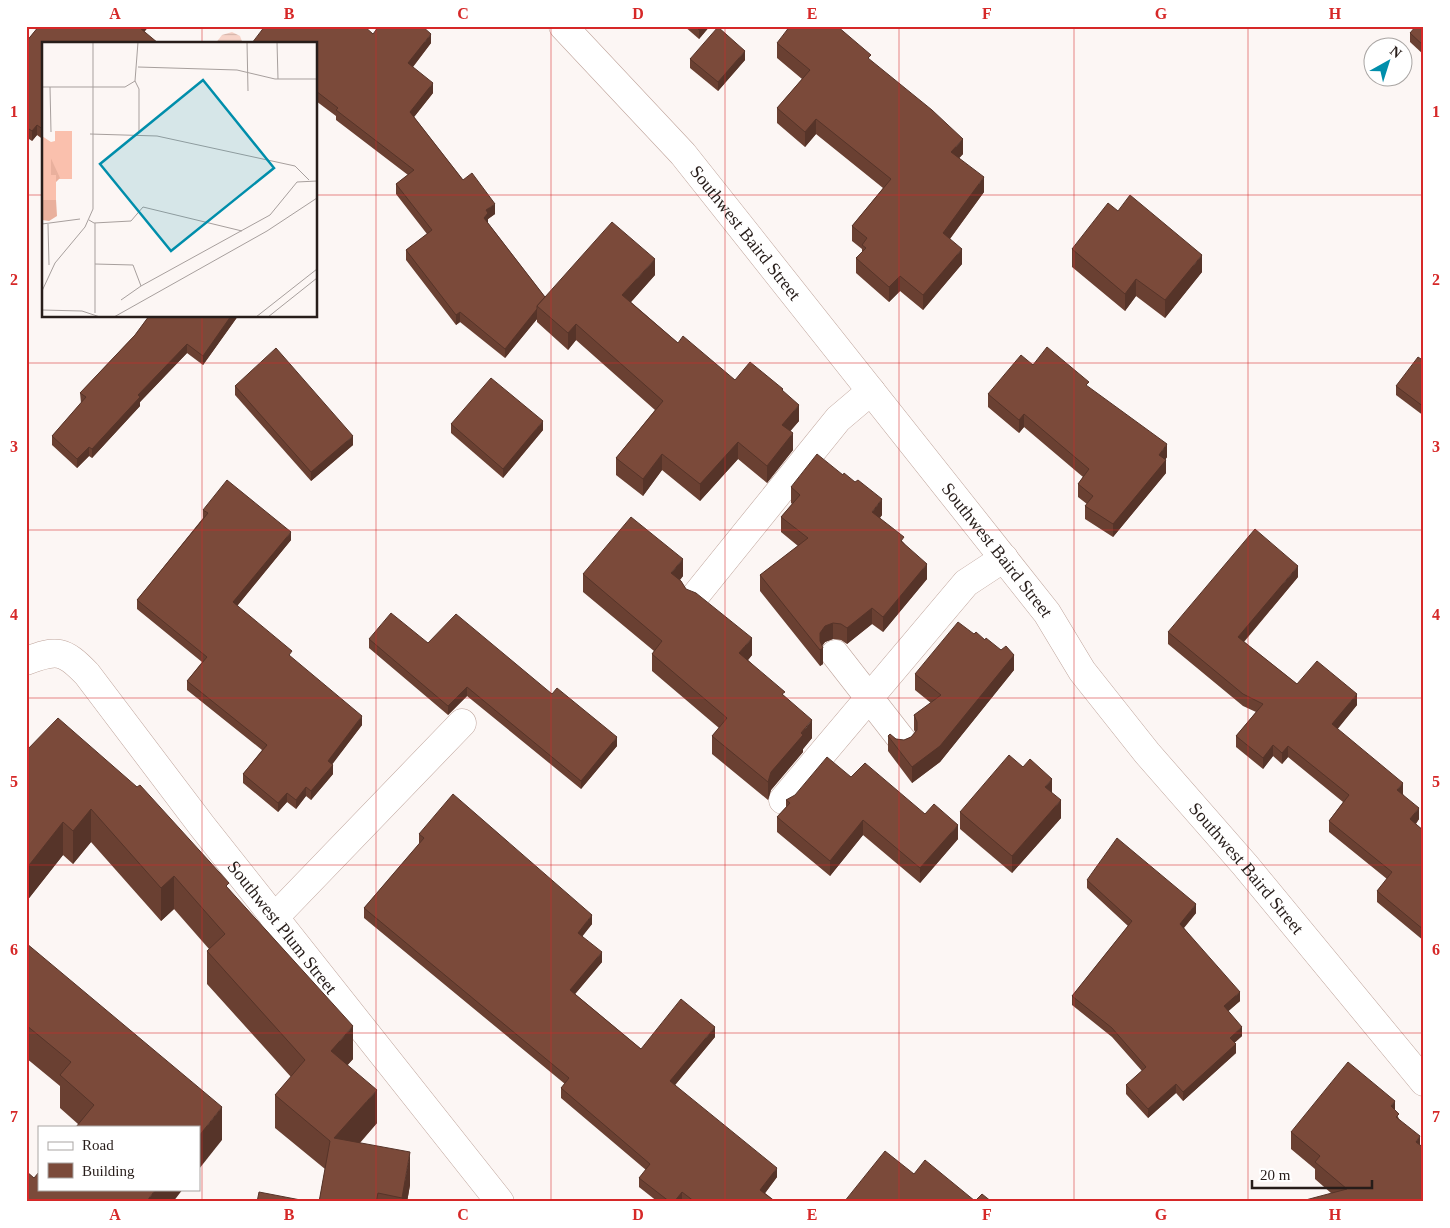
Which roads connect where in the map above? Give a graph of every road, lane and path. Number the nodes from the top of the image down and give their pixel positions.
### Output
1 (563, 26) edge
2 (872, 391) junction
3 (1004, 558) junction
4 (696, 595) edge
5 (835, 654) dead end
6 (26, 661) edge
7 (868, 698) junction
8 (462, 723) dead end
9 (902, 740) edge
10 (784, 800) edge
11 (274, 918) junction
12 (1424, 1082) edge
13 (500, 1202) edge

1 - 2 street, Southwest Baird Street
2 - 3 street, Southwest Baird Street
2 - 4 street
3 - 7 street
3 - 12 street, Southwest Baird Street
5 - 7 street
6 - 11 street, Southwest Plum Street
7 - 9 street
7 - 10 street
8 - 11 street
11 - 13 street, Southwest Plum Street

